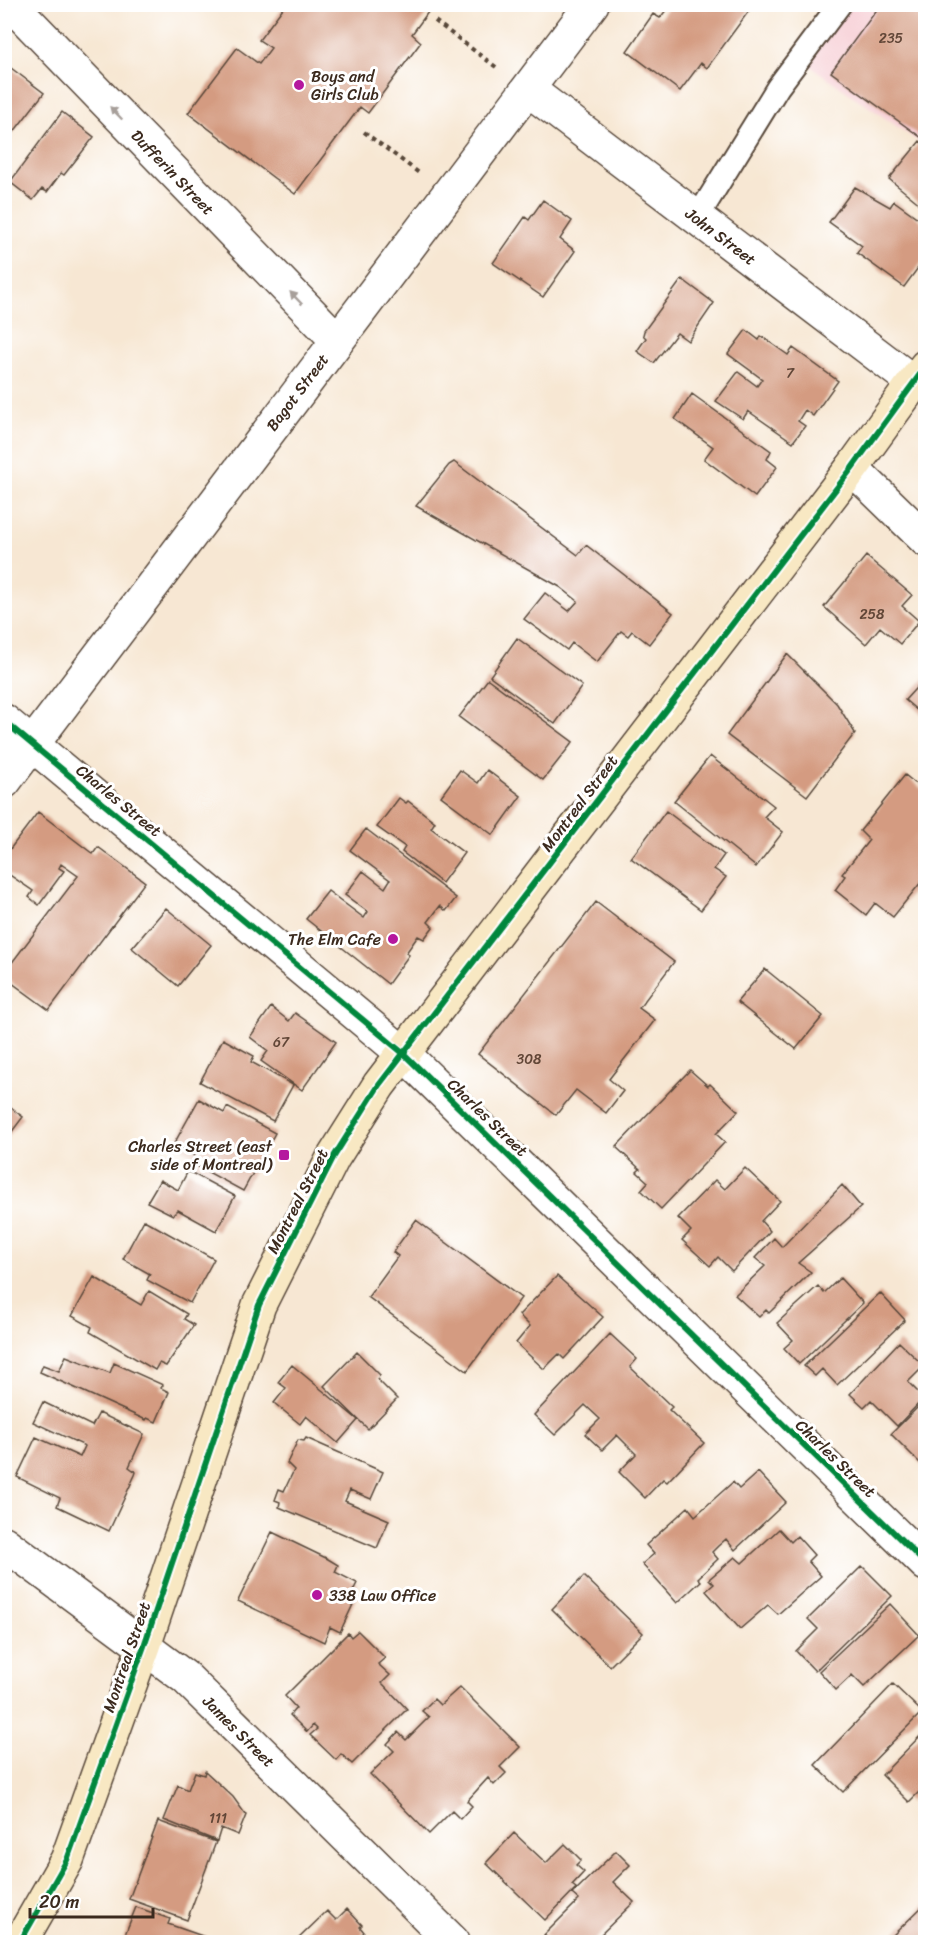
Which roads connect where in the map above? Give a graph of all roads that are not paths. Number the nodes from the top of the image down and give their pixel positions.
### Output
1 (10, 4) edge
2 (592, 4) edge
3 (840, 4) edge
4 (517, 81) junction
5 (698, 218) junction
6 (337, 340) junction
7 (920, 374) edge
8 (852, 468) junction
9 (926, 540) edge
10 (4, 721) edge
11 (31, 745) junction
12 (4, 782) edge
13 (404, 1054) junction
14 (4, 1542) edge
15 (926, 1564) edge
16 (144, 1646) junction
17 (20, 1942) edge
18 (453, 1942) edge

6 -> 1 street, Dufferin Street
2 - 4 street, Bagot Street
3 - 5 lane
4 - 5 street, John Street
4 - 6 street, Bagot Street
5 - 7 street, John Street
6 - 11 street, Bagot Street
7 - 8 main road, Montreal Street
8 - 9 street
8 - 13 main road, Montreal Street
10 - 11 street, Charles Street
11 - 12 street, Bagot Street
11 - 13 street, Charles Street
13 - 15 street, Charles Street
13 - 16 main road, Montreal Street
14 - 16 street, James Street
16 - 17 main road, Montreal Street
16 - 18 street, James Street

